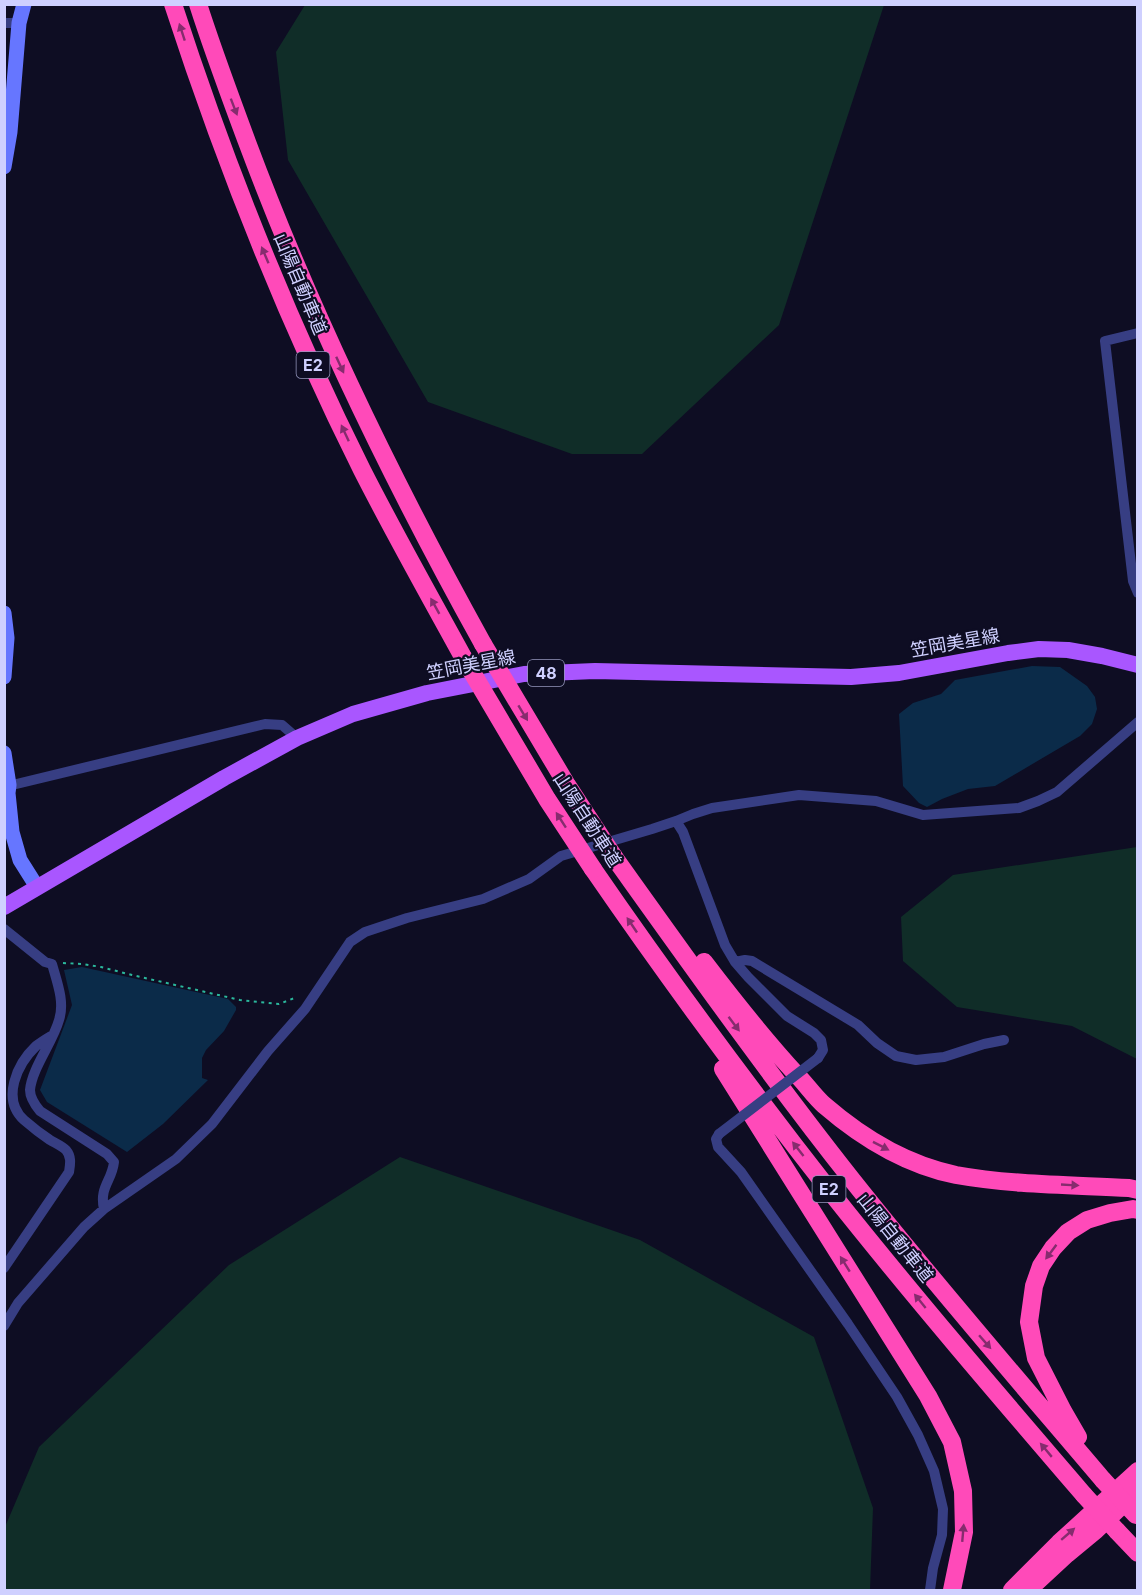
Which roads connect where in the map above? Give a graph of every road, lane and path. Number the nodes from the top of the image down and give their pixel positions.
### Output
1 (24, 4) edge
2 (173, 4) edge
3 (198, 4) edge
4 (12, 23) edge
5 (4, 167) edge
6 (1137, 333) edge
7 (1137, 592) edge
8 (4, 613) edge
9 (1137, 665) edge
10 (4, 677) edge
11 (1137, 722) edge
12 (297, 738) junction
13 (4, 753) edge
14 (7, 786) edge
15 (676, 821) junction
16 (617, 855) junction
17 (37, 887) junction
18 (4, 907) edge
19 (4, 929) edge
20 (653, 957) junction
21 (735, 962) junction
22 (52, 964) junction
23 (302, 994) dead end
24 (53, 1035) junction
25 (1004, 1040) dead end
26 (1137, 1191) edge
27 (105, 1209) junction
28 (1137, 1210) edge
29 (4, 1268) edge
30 (4, 1326) edge
31 (1137, 1471) edge
32 (1103, 1480) junction
33 (1137, 1490) edge
34 (1137, 1516) edge
35 (1137, 1553) edge
36 (930, 1590) edge
37 (952, 1590) edge
38 (1012, 1590) edge
39 (1028, 1590) edge

1 - 4 main road
20 -> 2 highway, 山陽自動車道 / E2, bridge
3 -> 16 highway, 山陽自動車道 / E2, bridge
4 - 5 main road
6 - 7 street
8 - 10 main road
9 - 12 main road, 笠岡美星線 / 48
11 - 15 street
12 - 14 street
12 - 17 main road, 笠岡美星線 / 48
13 - 14 main road
14 - 17 main road
15 - 21 street
15 - 27 street
16 -> 26 highway
16 -> 32 highway, 山陽自動車道 / E2
17 - 18 main road, 笠岡美星線 / 48
19 - 22 street
35 -> 20 highway, 山陽自動車道 / E2, bridge
37 -> 20 highway
21 - 25 street
21 - 36 street, bridge
22 - 23 path
22 - 24 street
24 - 27 street
24 - 29 street
27 - 30 street
28 -> 32 highway
38 -> 31 highway
32 - 34 highway, 山陽自動車道 / E2, bridge
33 - 39 highway

